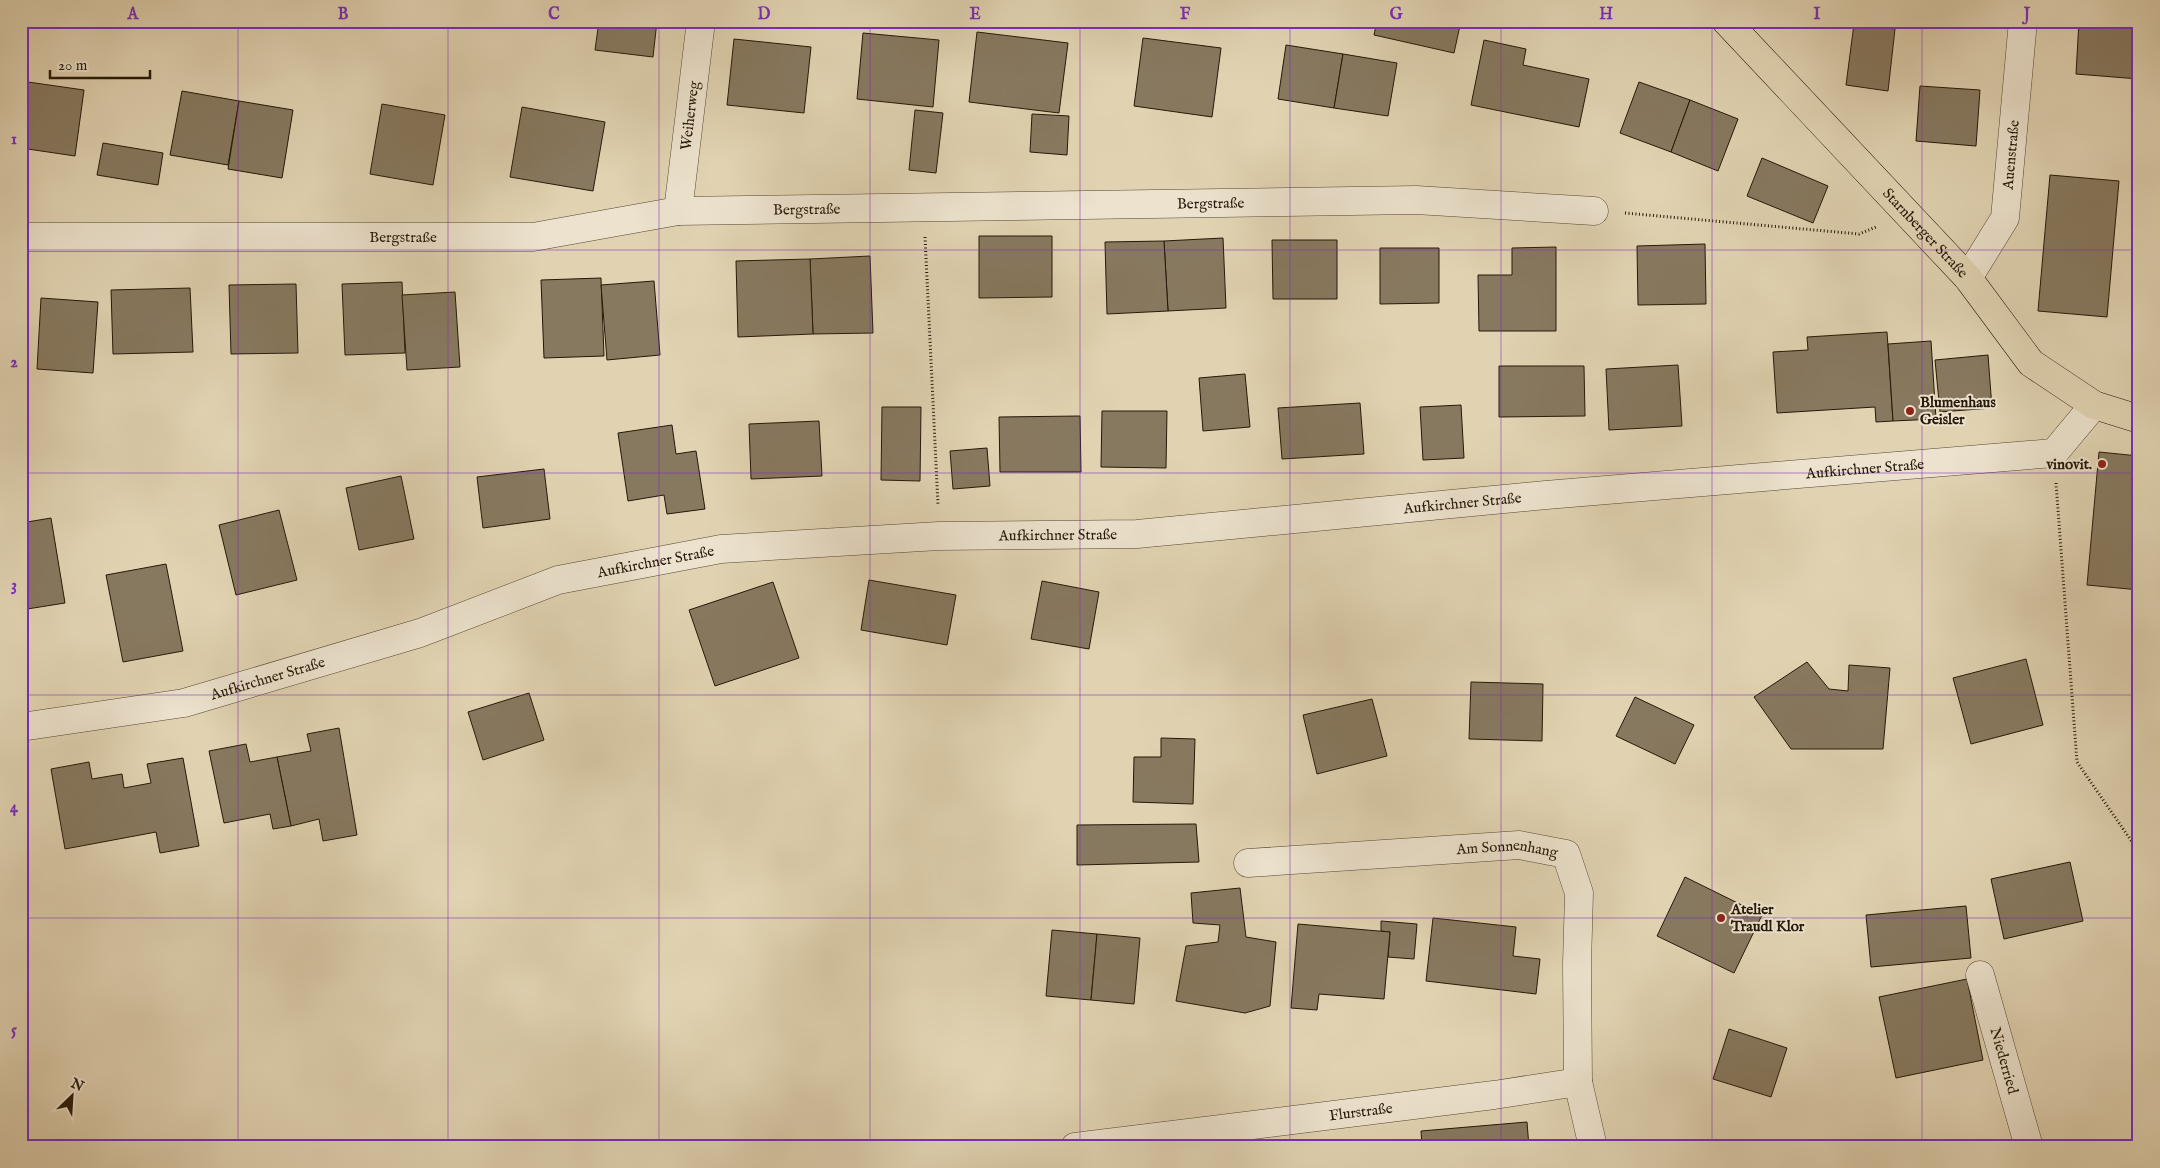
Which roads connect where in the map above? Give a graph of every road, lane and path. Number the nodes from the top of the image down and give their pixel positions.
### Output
1 (701, 21) edge
2 (1726, 21) edge
3 (2023, 21) edge
4 (924, 207) junction
5 (678, 211) junction
6 (1594, 211) joint
7 (1908, 215) junction
8 (21, 237) edge
9 (1968, 278) junction
10 (2094, 405) junction
11 (2139, 419) edge
12 (2054, 453) junction
13 (939, 536) junction
14 (21, 727) edge
15 (2139, 852) edge
16 (1248, 863) dead end
17 (1980, 974) dead end
18 (1578, 1082) junction
19 (1075, 1147) edge
20 (1594, 1147) edge
21 (2029, 1147) edge

1 - 5 street, Weiherweg
2 - 7 main road, Starnberger Straße
3 - 9 street, Auenstraße
4 - 5 street, Bergstraße
4 - 6 street, Bergstraße
4 - 13 path
5 - 8 street, Bergstraße
6 - 7 path
7 - 9 main road, Starnberger Straße
9 - 10 main road, Starnberger Straße
10 - 11 main road, Starnberger Straße
10 - 12 street
12 - 13 street, Aufkirchner Straße
12 - 15 path
13 - 14 street, Aufkirchner Straße
16 - 18 street, Am Sonnenhang
17 - 21 street, Niederried
18 - 19 street, Flurstraße
18 - 20 street

